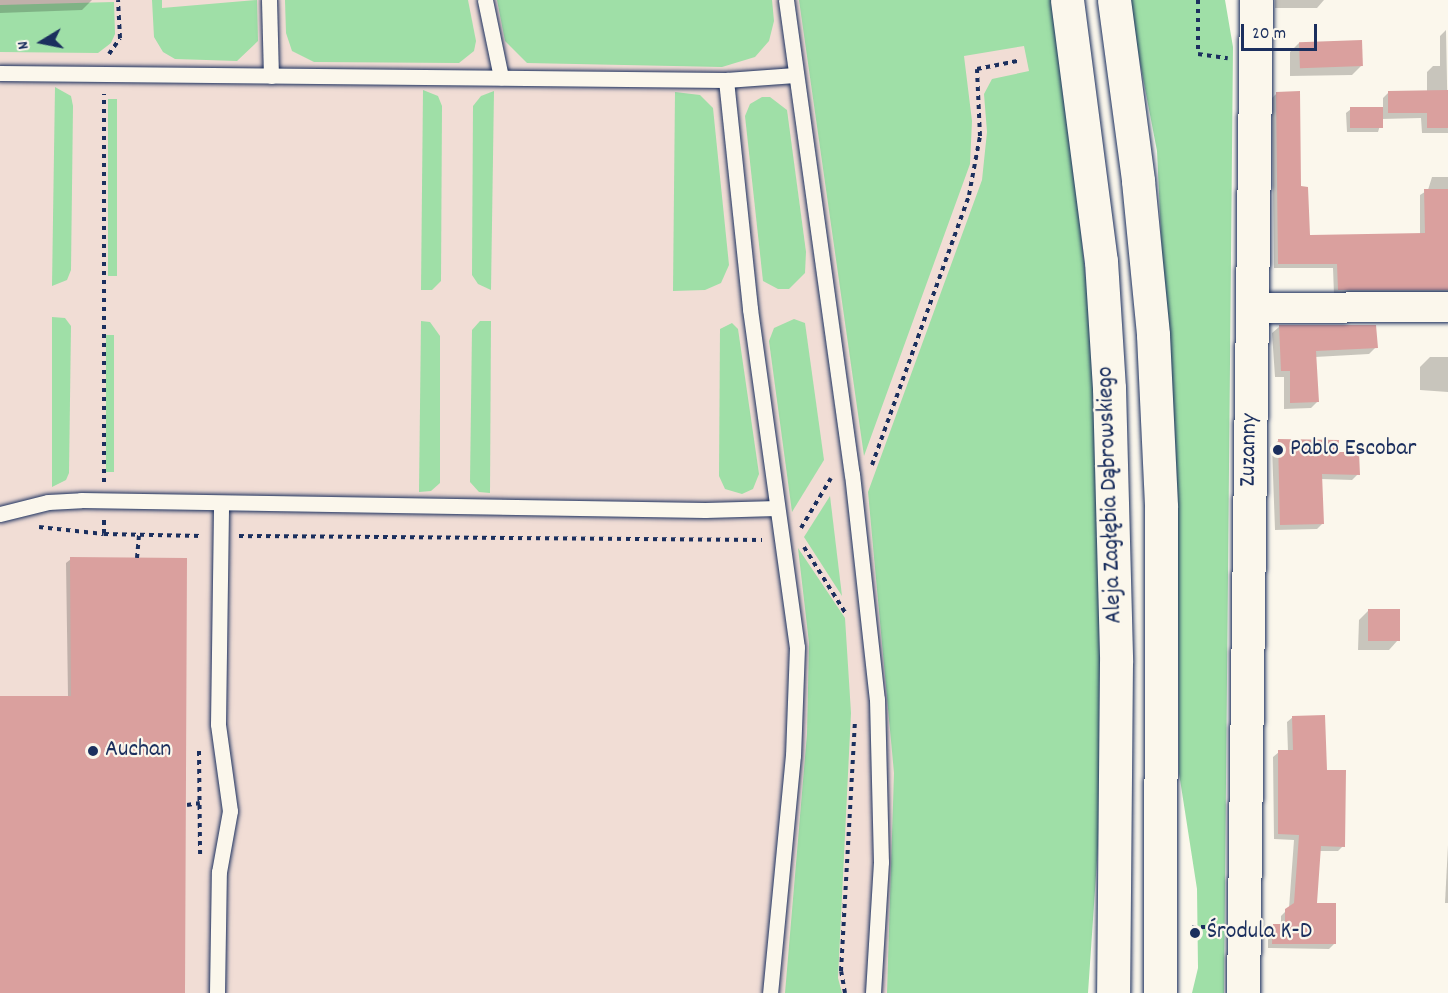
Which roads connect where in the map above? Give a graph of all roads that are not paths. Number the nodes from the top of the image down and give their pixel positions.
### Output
1 (269, 0) edge
2 (485, 0) edge
3 (786, 0) edge
4 (1067, 0) edge
5 (1114, 0) edge
6 (1256, 0) edge
7 (0, 73) edge
8 (795, 75) junction
9 (271, 76) junction
10 (501, 77) junction
11 (726, 80) junction
12 (1448, 307) edge
13 (1252, 308) junction
14 (222, 503) junction
15 (777, 508) junction
16 (0, 514) edge
17 (217, 993) edge
18 (770, 993) edge
19 (873, 993) edge
20 (1113, 993) edge
21 (1160, 993) edge
22 (1243, 993) edge

1 - 9 lane
2 - 10 lane
3 - 8 lane
4 - 20 main road, Aleja Zagłębia Dąbrowskiego
5 - 21 main road, Aleja Zagłębia Dąbrowskiego
6 - 13 main road, Zuzanny
7 - 9 lane
8 - 11 lane
8 - 19 lane
9 - 10 lane
10 - 11 lane
11 - 15 lane
12 - 13 street
13 - 22 main road, Zuzanny
14 - 15 lane
14 - 16 lane
14 - 17 lane
15 - 18 lane

